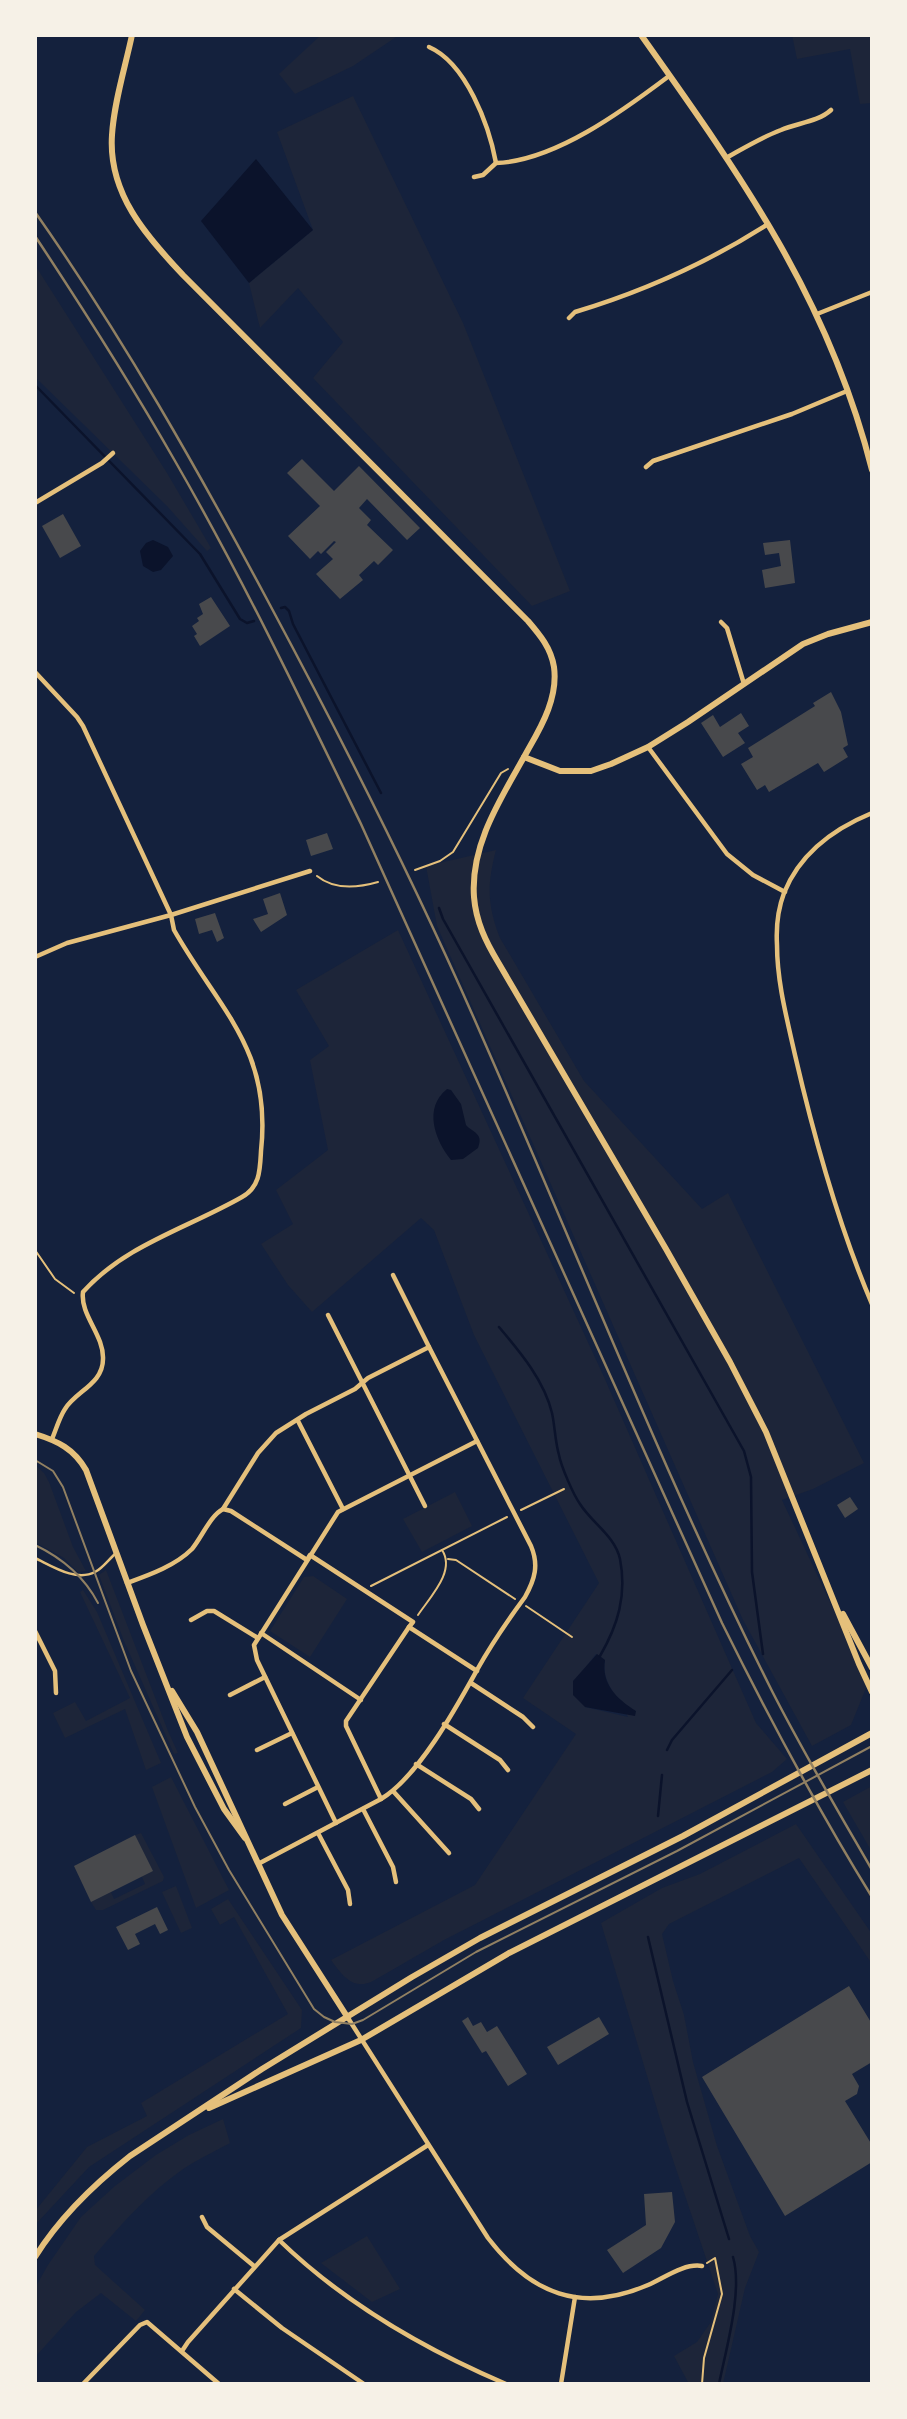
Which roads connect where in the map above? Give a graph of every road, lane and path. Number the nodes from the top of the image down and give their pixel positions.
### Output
1 (132, 35) edge
2 (641, 35) edge
3 (429, 47) dead end
4 (669, 76) junction
5 (831, 110) dead end
6 (726, 158) junction
7 (496, 163) junction
8 (474, 177) dead end
9 (769, 223) junction
10 (872, 292) edge
11 (817, 314) junction
12 (569, 317) dead end
13 (848, 391) junction
14 (111, 455) dead end
15 (646, 467) dead end
16 (872, 470) edge
17 (35, 503) edge
18 (721, 622) dead end
19 (872, 622) edge
20 (35, 672) edge
21 (744, 684) junction
22 (648, 747) junction
23 (524, 757) junction
24 (872, 813) edge
25 (415, 870) dead end
26 (310, 871) joint
27 (378, 882) dead end
28 (785, 892) junction
29 (171, 915) junction
30 (35, 957) edge
31 (35, 1250) edge
32 (393, 1275) dead end
33 (82, 1296) junction
34 (872, 1304) edge
35 (328, 1315) dead end
36 (429, 1347) junction
37 (362, 1384) junction
38 (298, 1420) junction
39 (35, 1434) edge
40 (52, 1439) junction
41 (477, 1441) junction
42 (410, 1476) junction
43 (564, 1489) dead end
44 (425, 1506) dead end
45 (223, 1509) junction
46 (343, 1509) junction
47 (514, 1513) junction
48 (442, 1550) junction
49 (116, 1553) junction
50 (35, 1558) edge
51 (448, 1559) junction
52 (307, 1560) junction
53 (127, 1583) junction
54 (366, 1592) junction
55 (831, 1592) junction
56 (521, 1603) junction
57 (191, 1620) dead end
58 (409, 1627) junction
59 (35, 1631) edge
60 (261, 1633) junction
61 (572, 1637) dead end
62 (258, 1639) junction
63 (872, 1668) edge
64 (477, 1671) junction
65 (265, 1677) junction
66 (471, 1683) junction
67 (168, 1687) junction
68 (872, 1692) edge
69 (56, 1693) dead end
70 (230, 1695) dead end
71 (360, 1700) junction
72 (444, 1724) junction
73 (533, 1727) dead end
74 (292, 1733) junction
75 (872, 1733) edge
76 (257, 1750) dead end
77 (416, 1764) junction
78 (508, 1770) dead end
79 (872, 1770) edge
80 (318, 1787) junction
81 (393, 1791) junction
82 (381, 1799) junction
83 (285, 1804) dead end
84 (363, 1809) junction
85 (479, 1809) dead end
86 (336, 1823) junction
87 (318, 1833) junction
88 (245, 1838) junction
89 (449, 1853) dead end
90 (257, 1864) junction
91 (396, 1882) dead end
92 (350, 1904) dead end
93 (348, 2018) junction
94 (361, 2039) junction
95 (197, 2113) junction
96 (428, 2145) junction
97 (202, 2217) dead end
98 (279, 2240) junction
99 (35, 2257) edge
100 (715, 2258) dead end
101 (254, 2266) junction
102 (702, 2266) dead end
103 (234, 2289) junction
104 (575, 2297) junction
105 (183, 2351) junction
106 (217, 2383) edge
107 (83, 2384) edge
108 (364, 2384) edge
109 (506, 2384) edge
110 (561, 2384) edge
111 (702, 2384) edge

1 - 23 main road
2 - 4 main road
3 - 7 street
4 - 6 main road
4 - 7 street
5 - 6 street
6 - 9 main road
7 - 8 street
9 - 11 main road
9 - 12 street
10 - 11 street
11 - 13 main road
13 - 15 street
13 - 16 main road
14 - 17 street
18 - 21 street
19 - 21 main road
20 - 29 street
21 - 22 main road
22 - 23 main road
22 - 28 street
23 - 25 path
23 - 55 main road
24 - 28 street
26 - 27 path
26 - 29 street
28 - 34 street
29 - 30 street
29 - 33 street
31 - 33 path
32 - 36 street
33 - 40 street
35 - 37 street
36 - 37 street
36 - 41 street
37 - 38 street
37 - 42 street
38 - 45 street
38 - 46 street
39 - 40 main road
40 - 49 main road
41 - 42 street
41 - 47 street
42 - 44 street
42 - 46 street
43 - 47 path
45 - 52 street
45 - 53 street
46 - 52 street
47 - 48 path
47 - 56 street
48 - 51 path
48 - 54 path
49 - 50 lane
49 - 53 main road
51 - 56 path
51 - 58 path
52 - 54 street
52 - 60 street
53 - 67 main road
54 - 58 street
55 - 63 main road
55 - 68 main road
56 - 61 path
56 - 64 street
57 - 62 street
58 - 64 street
58 - 71 street
59 - 69 street
60 - 62 street
60 - 71 street
62 - 65 street
64 - 66 street
65 - 70 street
65 - 74 street
66 - 72 street
66 - 73 street
67 - 88 main road
67 - 88 main road
71 - 82 street
72 - 77 street
72 - 78 street
74 - 76 street
74 - 80 street
75 - 93 main road
77 - 81 street
77 - 85 street
79 - 94 main road
80 - 83 street
80 - 86 street
81 - 82 street
81 - 89 street
82 - 84 street
84 - 86 street
84 - 91 street
86 - 87 street
87 - 90 street
87 - 92 street
88 - 90 main road
90 - 93 main road
93 - 94 street
93 - 95 main road
94 - 95 main road
94 - 96 street
95 - 99 main road
96 - 98 street
96 - 104 street
97 - 101 street
98 - 101 street
98 - 109 street
100 - 111 path
101 - 103 street
102 - 104 street
103 - 105 street
103 - 108 street
104 - 110 street
105 - 106 street
105 - 107 street

